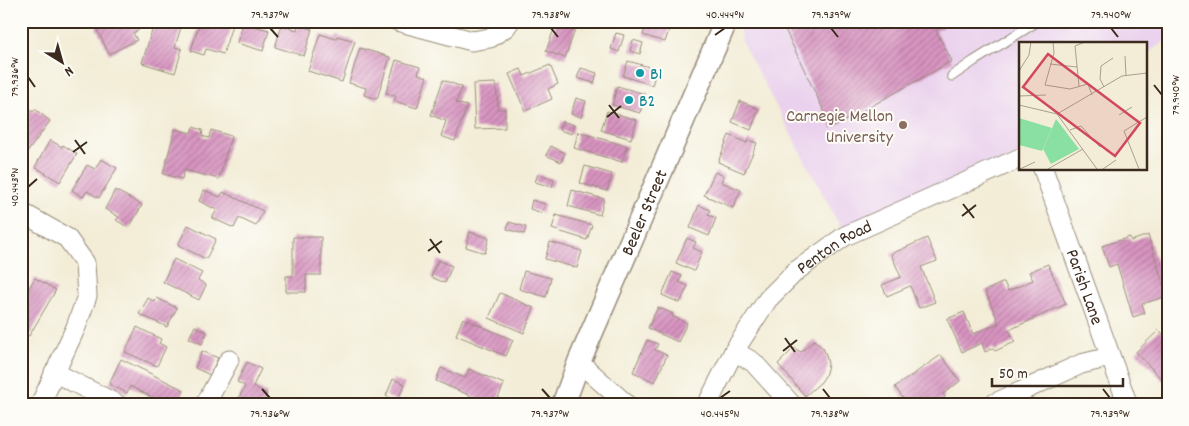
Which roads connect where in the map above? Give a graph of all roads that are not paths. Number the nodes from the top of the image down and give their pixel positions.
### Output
1 (397, 21) edge
2 (510, 21) edge
3 (726, 21) edge
4 (1038, 21) edge
5 (952, 76) dead end
6 (1019, 158) edge
7 (1042, 170) edge
8 (21, 212) edge
9 (734, 351) junction
10 (1110, 356) junction
11 (229, 360) dead end
12 (580, 362) junction
13 (54, 372) junction
14 (40, 405) edge
15 (118, 405) edge
16 (204, 405) edge
17 (563, 405) edge
18 (627, 405) edge
19 (706, 405) edge
20 (792, 405) edge
21 (991, 405) edge
22 (1128, 405) edge

1 - 2 street
3 - 12 street, Beeler Street
4 - 5 lane
6 - 9 street, Penton Road
7 - 10 street, Parish Lane
8 - 13 street
9 - 19 street, Penton Road
9 - 20 street
10 - 21 street
10 - 22 street, Parish Lane
11 - 16 street
12 - 17 street, Beeler Street
12 - 18 street
13 - 14 street
13 - 15 street

